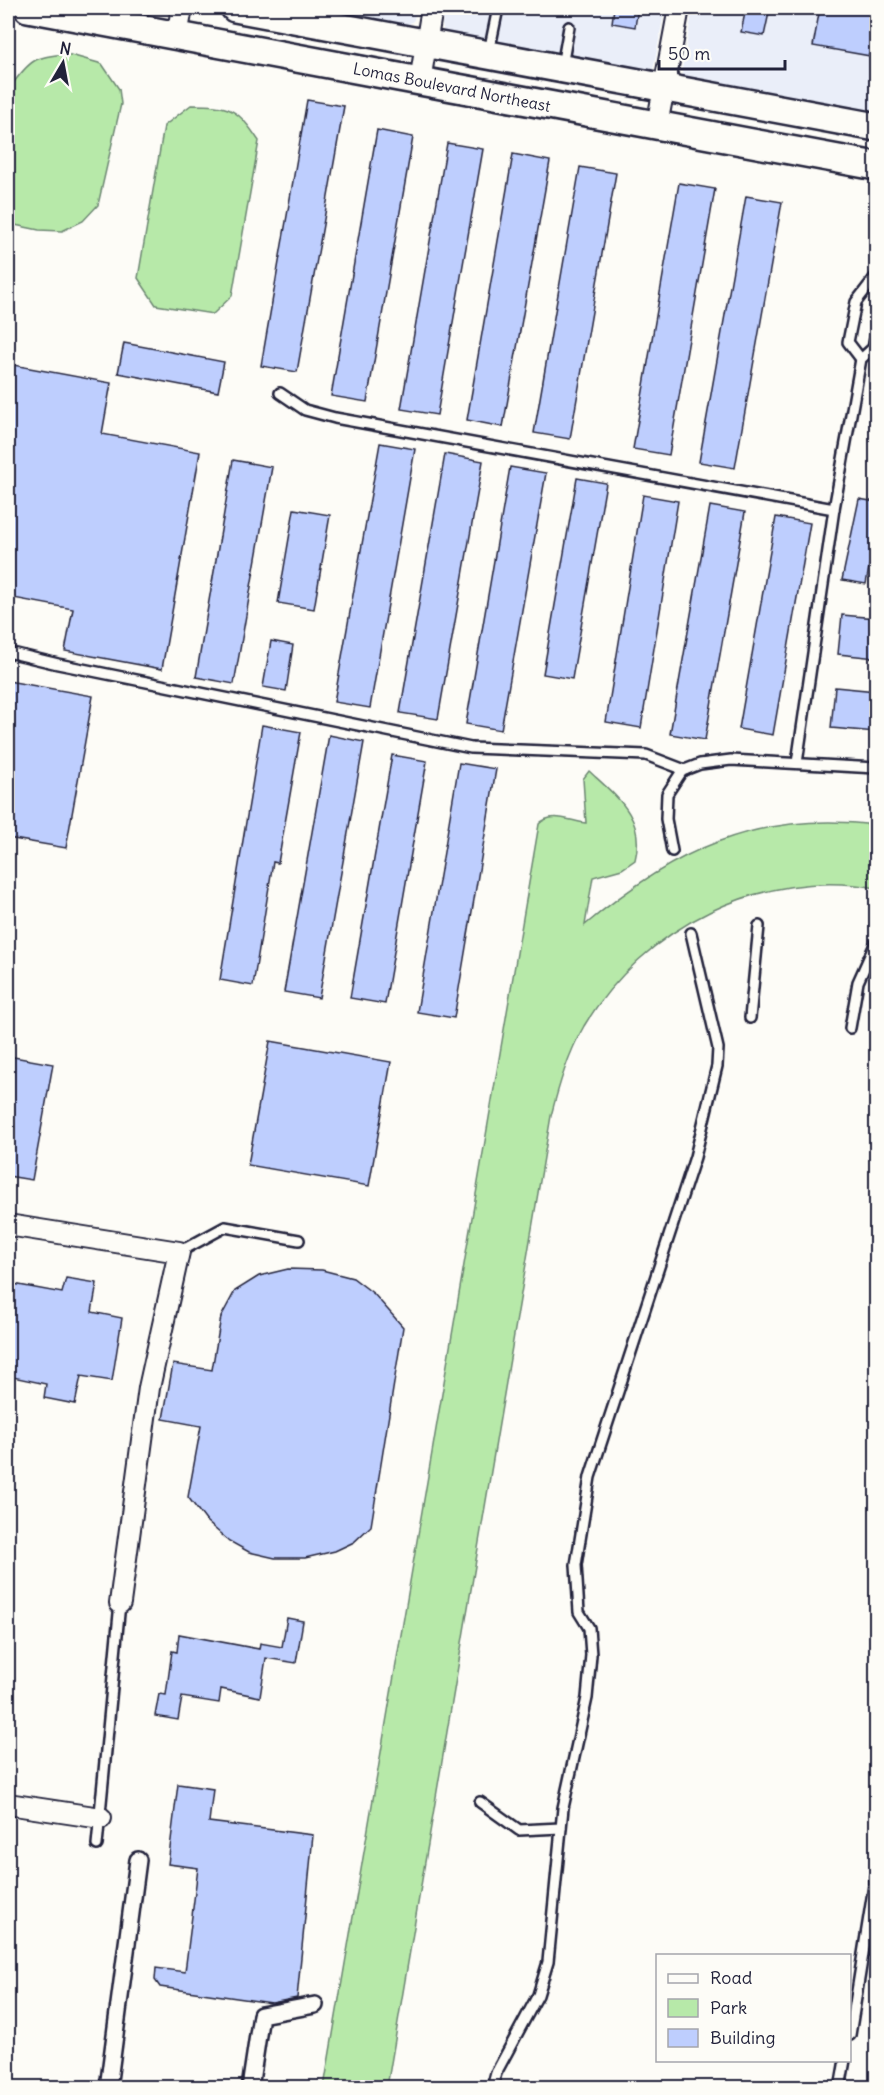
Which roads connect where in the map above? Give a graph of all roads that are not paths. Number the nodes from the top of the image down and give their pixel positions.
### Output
1 (28, 8) edge
2 (182, 8) edge
3 (235, 8) edge
4 (432, 8) edge
5 (679, 8) edge
6 (497, 13) dead end
7 (569, 27) dead end
8 (177, 36) junction
9 (426, 44) junction
10 (489, 55) junction
11 (562, 69) junction
12 (420, 81) junction
13 (664, 88) junction
14 (657, 125) junction
15 (876, 128) edge
16 (876, 166) edge
17 (876, 276) edge
18 (876, 333) edge
19 (861, 359) junction
20 (280, 393) dead end
21 (834, 509) junction
22 (8, 652) edge
23 (797, 763) junction
24 (876, 768) edge
25 (685, 770) junction
26 (672, 852) dead end
27 (759, 926) dead end
28 (691, 933) dead end
29 (876, 942) edge
30 (750, 1018) dead end
31 (850, 1028) dead end
32 (8, 1225) edge
33 (298, 1240) dead end
34 (179, 1252) junction
35 (120, 1603) joint
36 (480, 1802) dead end
37 (8, 1804) edge
38 (101, 1818) junction
39 (561, 1828) junction
40 (97, 1845) dead end
41 (138, 1860) dead end
42 (876, 1873) edge
43 (315, 2005) dead end
44 (851, 2023) edge
45 (845, 2062) edge
46 (108, 2088) edge
47 (250, 2088) edge
48 (492, 2088) edge
49 (840, 2088) edge

1 - 8 main road, Lomas Boulevard Northeast
2 - 8 street
3 - 9 main road
4 - 9 street
5 - 13 street
6 - 10 lane
7 - 11 lane
8 - 12 main road, Lomas Boulevard Northeast
9 - 10 main road
9 - 12 street
10 - 11 main road
11 - 13 main road
12 - 14 main road, Lomas Boulevard Northeast
13 - 14 street
13 - 15 main road
14 - 16 main road, Lomas Boulevard Northeast
17 - 19 lane
18 - 19 lane
19 - 21 lane
20 - 21 lane
21 - 23 lane
22 - 25 lane
23 - 24 lane
23 - 25 lane
25 - 26 lane
27 - 30 lane
28 - 39 lane
29 - 31 lane
32 - 34 street
33 - 34 lane
34 - 35 street
35 - 38 lane
36 - 39 lane
37 - 38 street
38 - 40 lane
39 - 48 lane
41 - 46 street
42 - 44 lane
43 - 47 street
45 - 49 lane

